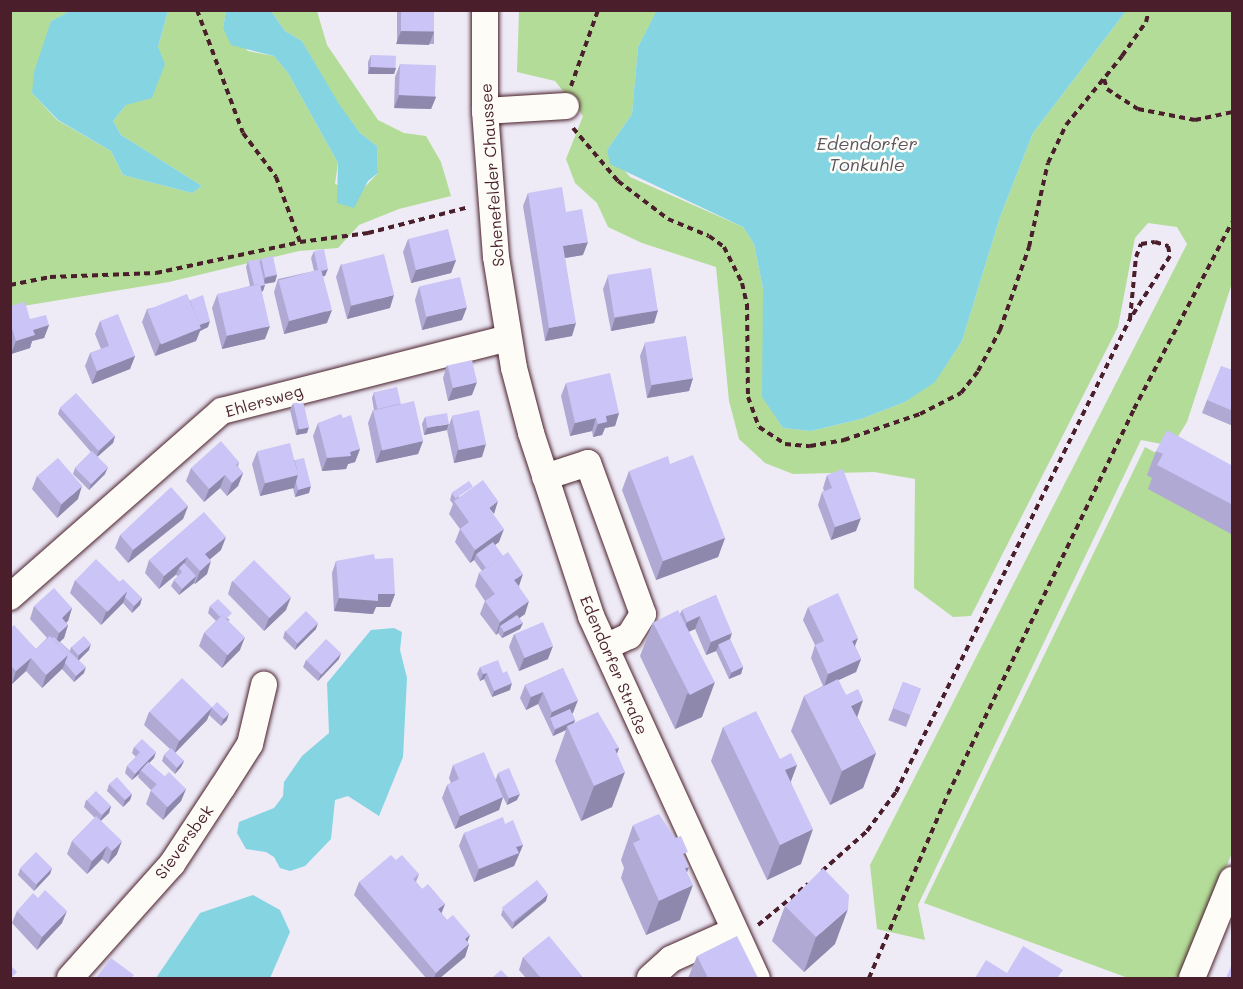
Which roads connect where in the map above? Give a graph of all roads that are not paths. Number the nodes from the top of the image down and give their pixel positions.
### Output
1 (485, 10) edge
2 (566, 106) road end
3 (485, 111) junction
4 (508, 338) junction
5 (544, 477) junction
6 (10, 597) edge
7 (605, 647) junction
8 (264, 685) dead end
9 (1233, 880) edge
10 (736, 936) junction
11 (69, 978) edge
12 (650, 978) edge
13 (756, 978) edge
14 (1191, 978) edge

1 - 3 street, Schenefelder Chaussee
2 - 3 street
3 - 4 street, Schenefelder Chaussee
4 - 5 street, Edendorfer Straße
4 - 6 street, Ehlersweg
5 - 7 street, Edendorfer Straße
5 - 7 street
7 - 10 street, Edendorfer Straße
8 - 11 street, Sieversbek
9 - 14 street
10 - 12 street
10 - 13 street, Edendorfer Straße

